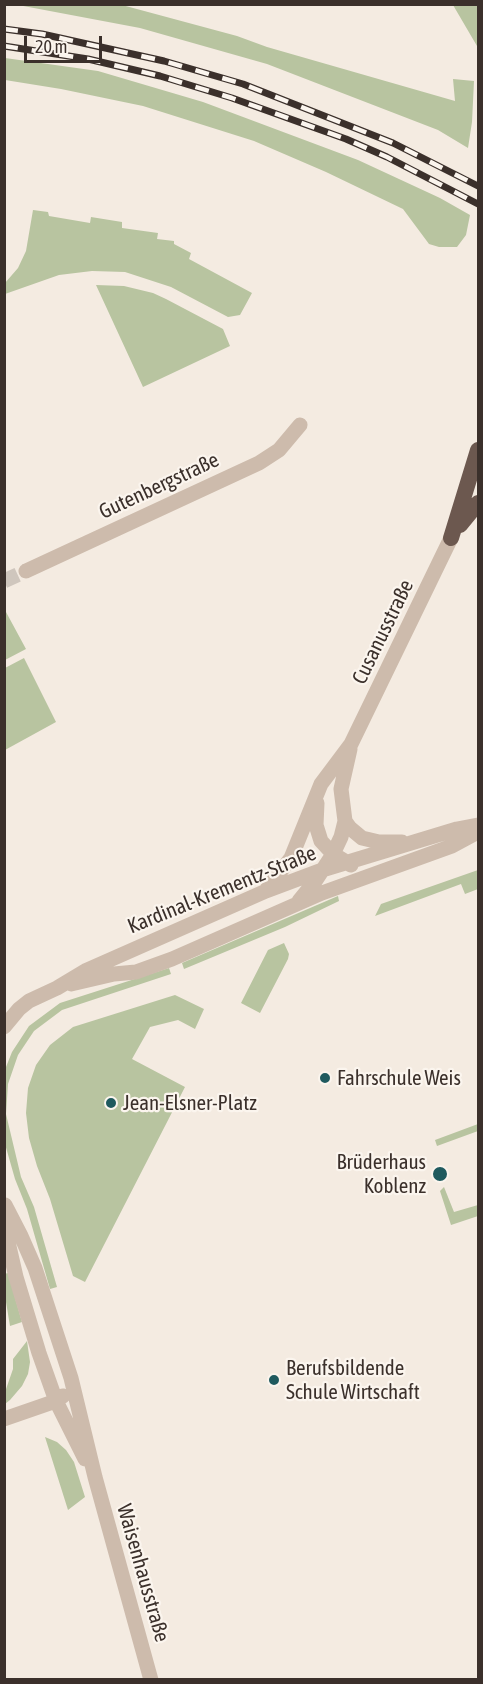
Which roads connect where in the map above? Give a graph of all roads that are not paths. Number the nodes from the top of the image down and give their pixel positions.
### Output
1 (300, 425) dead end
2 (478, 450) edge
3 (478, 502) edge
4 (451, 537) junction
5 (26, 571) tunnel mouth
6 (351, 744) junction
7 (318, 794) junction
8 (345, 821) junction
9 (478, 825) edge
10 (478, 832) edge
11 (417, 842) junction
12 (333, 854) junction
13 (347, 863) junction
14 (322, 870) junction
15 (374, 874) junction
16 (266, 891) junction
17 (297, 903) junction
18 (57, 988) junction
19 (4, 1027) edge
20 (4, 1205) edge
21 (71, 1378) junction
22 (56, 1401) junction
23 (4, 1419) edge
24 (95, 1477) junction
25 (151, 1680) edge

1 - 5 street, Gutenbergstraße
2 - 4 highway
3 - 4 highway
4 - 6 street, Cusanusstraße
6 - 7 street, Cusanusstraße
6 - 8 street, Cusanusstraße
7 - 12 street, Cusanusstraße
7 - 16 street, Cusanusstraße
8 - 11 street
8 - 12 street, Cusanusstraße
9 - 11 street, Kardinal-Krementz-Straße
10 - 15 street, Kardinal-Krementz-Straße
11 - 13 street, Kardinal-Krementz-Straße
12 - 13 street, Cusanusstraße
12 - 14 street, Cusanusstraße
13 - 14 street, Kardinal-Krementz-Straße
13 - 15 street, Cusanusstraße
14 - 16 street, Kardinal-Krementz-Straße
14 - 17 street, Cusanusstraße
15 - 17 street, Kardinal-Krementz-Straße
16 - 18 street, Kardinal-Krementz-Straße
17 - 18 street, Kardinal-Krementz-Straße
18 - 19 street, Kardinal-Krementz-Straße
20 - 21 street, Waisenhausstraße
20 - 22 street, Waisenhausstraße
21 - 22 street
21 - 24 street, Waisenhausstraße
22 - 23 street
22 - 24 street, Waisenhausstraße
24 - 25 street, Waisenhausstraße

